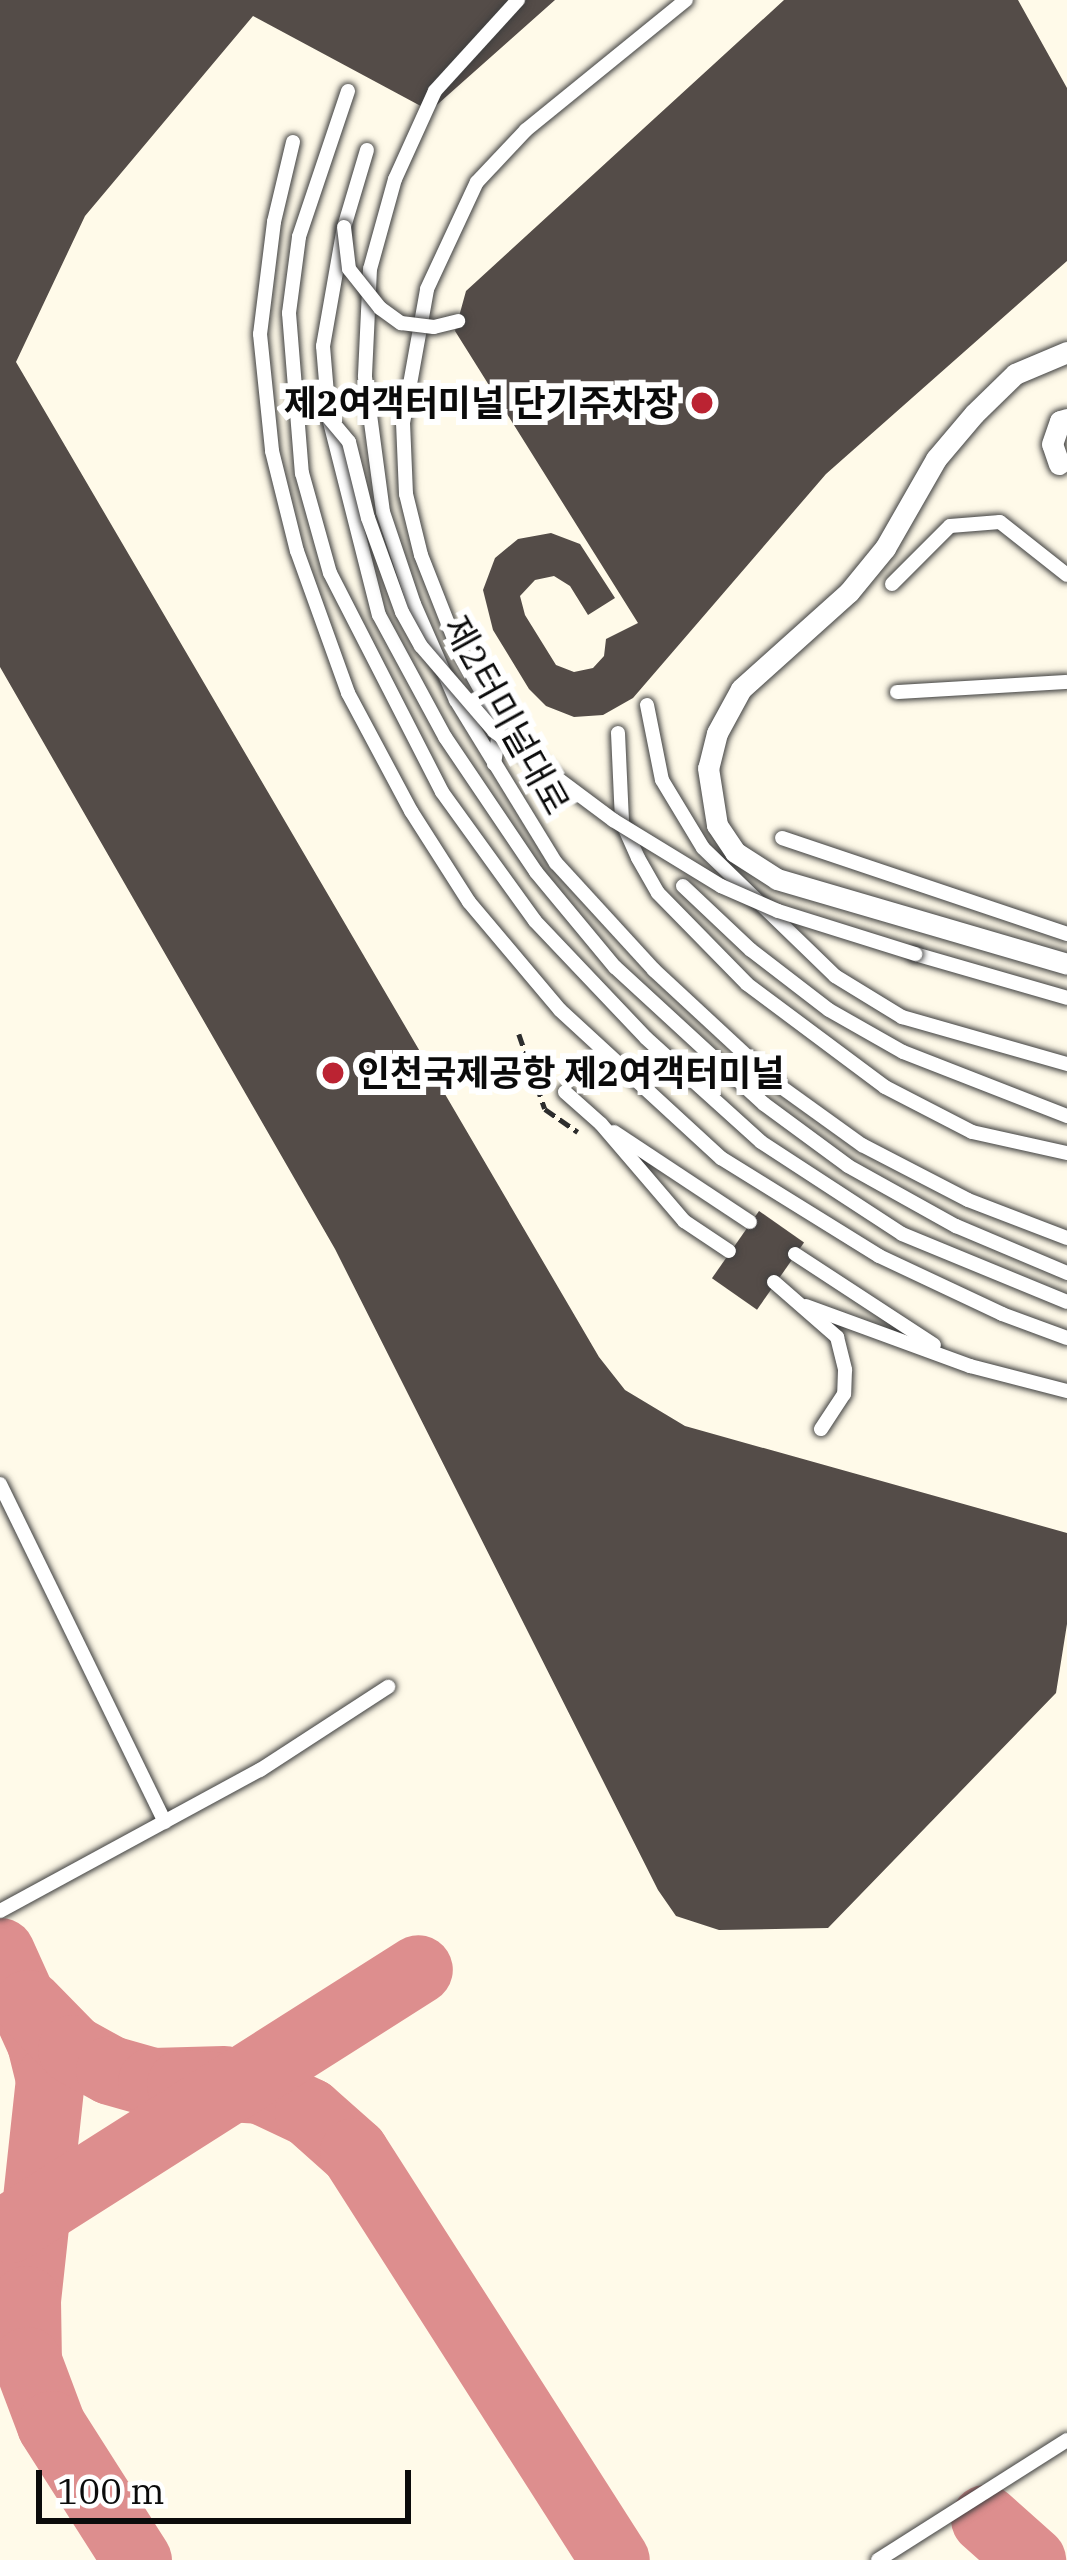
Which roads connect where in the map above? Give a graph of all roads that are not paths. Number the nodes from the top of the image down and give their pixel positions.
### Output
1 (518, 0) edge
2 (686, 0) edge
3 (348, 91) dead end
4 (293, 142) dead end
5 (367, 150) dead end
6 (344, 227) junction
7 (458, 321) dead end
8 (1067, 352) edge
9 (329, 418) junction
10 (1067, 419) edge
11 (1059, 464) dead end
12 (1067, 574) edge
13 (892, 584) dead end
14 (1067, 682) edge
15 (897, 692) dead end
16 (647, 705) dead end
17 (618, 733) dead end
18 (494, 764) junction
19 (782, 838) dead end
20 (683, 886) dead end
21 (1067, 934) edge
22 (1067, 964) edge
23 (1067, 998) edge
24 (1067, 1064) edge
25 (565, 1092) dead end
26 (1067, 1116) edge
27 (601, 1124) junction
28 (1067, 1153) edge
29 (750, 1222) dead end
30 (1067, 1238) edge
31 (729, 1251) dead end
32 (795, 1254) dead end
33 (1067, 1273) edge
34 (774, 1282) dead end
35 (1067, 1302) edge
36 (806, 1306) junction
37 (1067, 1338) edge
38 (970, 1366) junction
39 (1067, 1391) edge
40 (821, 1429) dead end
41 (0, 1484) edge
42 (388, 1688) dead end
43 (165, 1822) junction
44 (0, 1911) edge
45 (1067, 2440) edge
46 (878, 2560) edge

1 - 18 lane, 제2터미널대로
2 - 18 lane
3 - 35 lane
4 - 37 lane
5 - 6 lane
6 - 7 lane, bridge
6 - 9 lane, bridge
8 - 22 street
9 - 23 lane, bridge
9 - 33 lane
10 - 11 street
12 - 13 lane
14 - 15 lane
16 - 24 lane
17 - 28 lane
18 - 30 lane, 제2터미널대로
19 - 21 lane
20 - 26 lane
25 - 27 lane
27 - 29 lane
27 - 31 lane
32 - 38 lane
34 - 36 lane
36 - 38 lane
36 - 40 lane
38 - 39 lane
41 - 43 lane
42 - 43 lane
43 - 44 lane
45 - 46 lane

